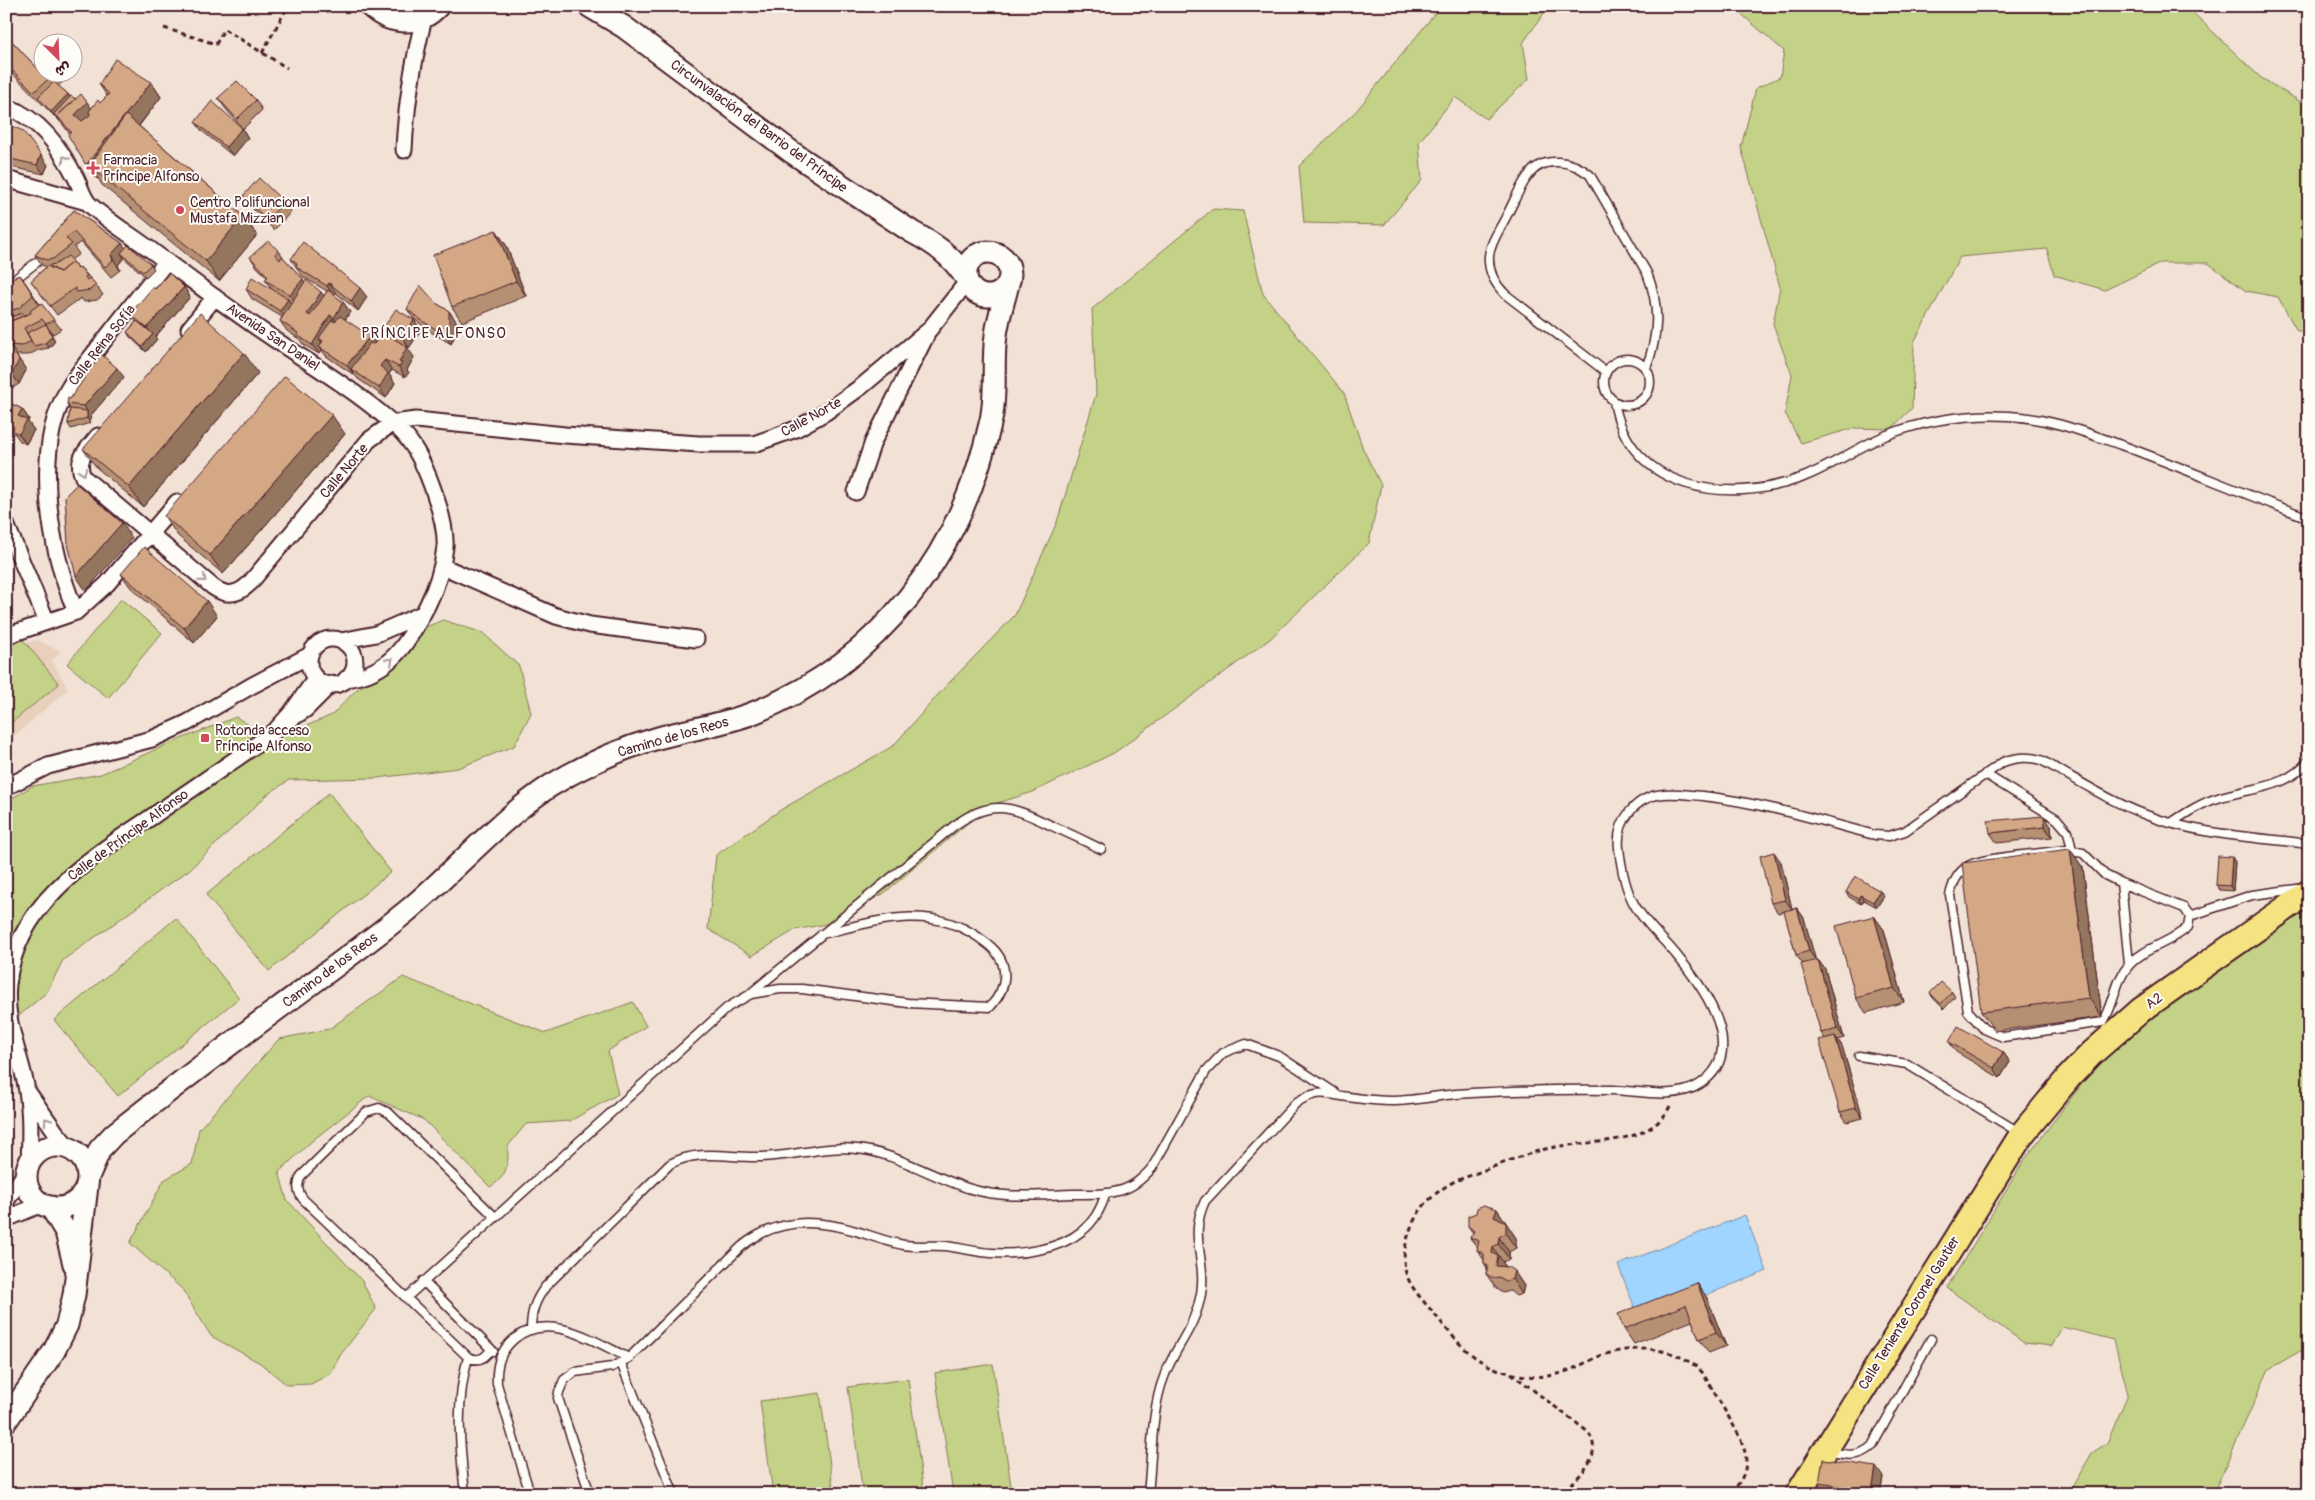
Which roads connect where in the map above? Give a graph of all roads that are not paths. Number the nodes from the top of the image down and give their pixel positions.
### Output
1 (370, 6) edge
2 (589, 6) edge
3 (431, 12) edge
4 (6, 92) edge
5 (13, 109) edge
6 (404, 150) dead end
7 (6, 179) edge
8 (85, 206) junction
9 (931, 242) junction
10 (54, 247) edge
11 (977, 255) junction
12 (167, 261) junction
13 (969, 284) junction
14 (1008, 284) junction
15 (6, 286) edge
16 (215, 297) junction
17 (929, 330) junction
18 (995, 337) junction
19 (177, 343) edge
20 (1646, 368) junction
21 (1606, 372) junction
22 (1614, 401) junction
23 (393, 424) junction
24 (107, 426) edge
25 (856, 492) dead end
26 (184, 494) edge
27 (2309, 518) edge
28 (6, 524) edge
29 (151, 533) junction
30 (442, 566) junction
31 (76, 612) junction
32 (420, 615) junction
33 (47, 622) junction
34 (6, 636) edge
35 (696, 639) dead end
36 (341, 640) junction
37 (310, 655) junction
38 (316, 678) junction
39 (346, 679) junction
40 (331, 684) junction
41 (274, 732) junction
42 (2309, 760) edge
43 (1985, 774) junction
44 (6, 787) edge
45 (2171, 823) junction
46 (2309, 844) edge
47 (1100, 848) dead end
48 (2072, 850) junction
49 (2121, 883) junction
50 (2309, 887) edge
51 (2309, 892) edge
52 (2190, 916) junction
53 (822, 934) junction
54 (2129, 964) junction
55 (751, 994) junction
56 (1859, 1056) dead end
57 (27, 1091) junction
58 (1336, 1093) junction
59 (122, 1128) junction
60 (2022, 1134) junction
61 (72, 1150) junction
62 (28, 1168) junction
63 (87, 1182) junction
64 (1106, 1193) junction
65 (6, 1201) edge
66 (46, 1206) junction
67 (494, 1216) junction
68 (6, 1219) edge
69 (76, 1279) junction
70 (423, 1282) junction
71 (406, 1298) junction
72 (531, 1330) junction
73 (1931, 1339) dead end
74 (491, 1349) junction
75 (468, 1357) junction
76 (500, 1358) junction
77 (629, 1358) junction
78 (621, 1363) junction
79 (6, 1421) edge
80 (1824, 1451) junction
81 (465, 1494) edge
82 (530, 1494) edge
83 (590, 1494) edge
84 (674, 1494) edge
85 (1148, 1494) edge
86 (1798, 1494) edge

1 - 3 street
2 - 9 street, Circunvalación del Barrio del Príncipe
3 - 6 street
4 - 5 street, Avenida San Daniel
8 -> 5 street, Avenida San Daniel
7 - 8 street
8 - 12 street, Avenida San Daniel
9 - 11 street, Circunvalación del Barrio del Príncipe
9 - 13 street, Circunvalación del Barrio del Príncipe
10 - 15 lane
11 - 13 street
11 - 14 street
12 - 16 street, Avenida San Daniel
12 - 31 street, Calle Reina Sofía
13 - 14 street
13 - 17 street
13 - 18 street, Camino de los Reos
14 - 18 street, Camino de los Reos
16 - 19 street
16 - 23 street, Avenida San Daniel
17 - 23 street, Calle Norte
17 - 25 street
18 - 59 street, Camino de los Reos
20 - 21 lane
20 - 21 lane
20 - 22 lane
21 - 22 lane
22 - 27 lane
29 -> 23 street, Calle Norte
23 - 30 street, Avenida San Daniel
24 -> 29 street, Calle Norte
26 - 29 street
28 - 33 street
29 - 31 street
30 - 32 street, Avenida San Daniel
30 - 35 street
31 - 33 street
32 - 36 street
39 -> 32 street
33 - 34 street
36 - 37 street
36 - 39 street
37 - 38 street
37 - 44 street
38 - 40 street
38 - 41 street, Calle de Príncipe Alfonso
39 - 40 street
40 - 41 street
41 - 57 street, Calle de Príncipe Alfonso
42 - 45 lane
43 - 45 lane
43 - 48 lane
43 - 58 lane
45 - 46 lane
47 - 53 lane
48 - 49 lane
48 - 54 lane
49 - 52 lane
49 - 54 lane
50 - 52 lane
51 - 60 main road, A2
52 - 54 lane
53 - 55 lane
53 - 55 lane
55 - 67 lane
56 - 60 lane
61 -> 57 street, Calle de Príncipe Alfonso
57 - 62 street, Calle de Príncipe Alfonso
58 - 64 lane
58 - 85 lane
59 - 61 street, Camino de los Reos
59 - 63 street, Camino de los Reos
60 - 80 main road, Calle Teniente Coronel Gautier
61 - 62 street
61 - 63 street
62 - 65 street
62 - 66 street
63 - 66 street
63 - 69 street
64 - 72 lane
64 - 77 lane
66 - 68 street
66 - 69 street
67 - 70 lane
67 - 71 lane
69 - 79 street
70 - 71 lane
70 - 74 lane
71 - 75 lane
72 - 76 lane
72 - 77 lane
73 - 80 lane
74 - 75 lane
74 - 76 lane
75 - 81 lane
76 - 82 lane
77 - 78 lane
78 - 83 lane
78 - 84 lane
80 - 86 main road, Calle Teniente Coronel Gautier

